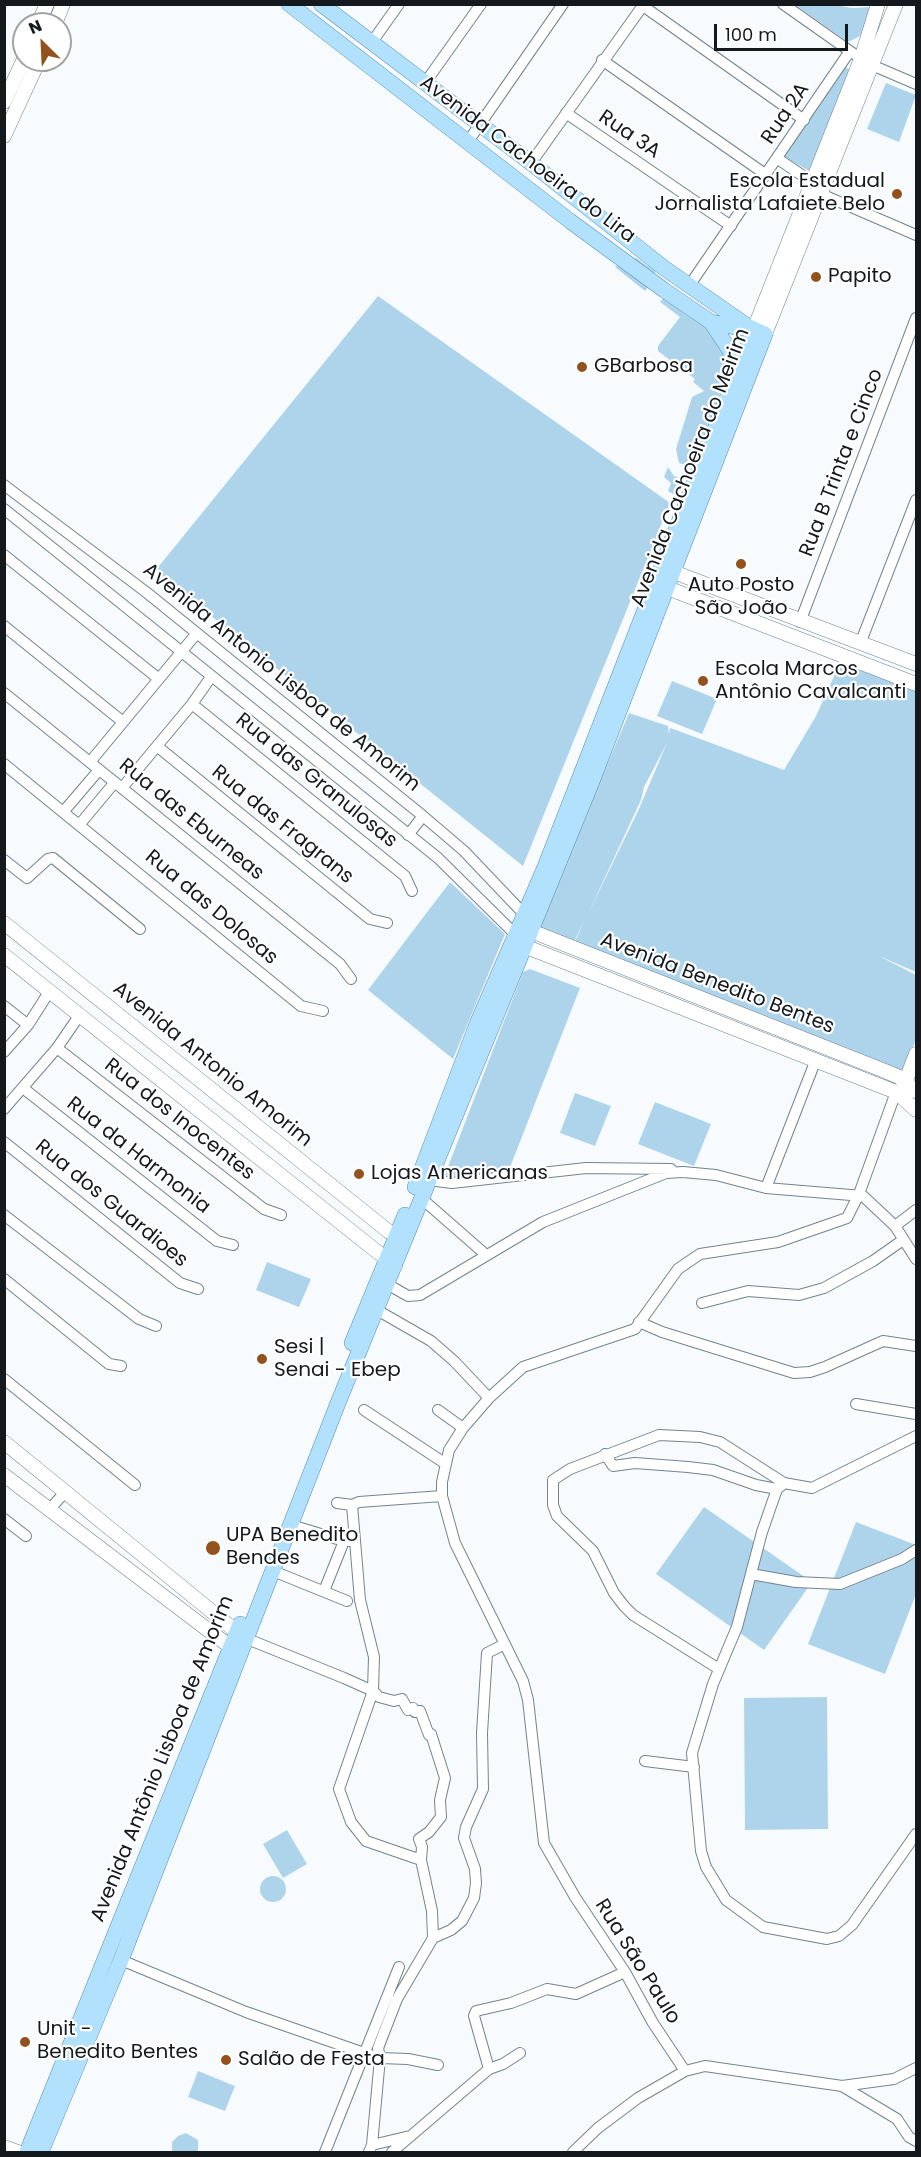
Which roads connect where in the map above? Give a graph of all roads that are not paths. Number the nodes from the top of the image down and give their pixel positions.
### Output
1 (289, 4) edge
2 (321, 4) edge
3 (399, 4) edge
4 (481, 4) edge
5 (563, 4) edge
6 (783, 4) edge
7 (878, 4) edge
8 (896, 4) edge
9 (643, 5) edge
10 (372, 42) junction
11 (861, 59) junction
12 (602, 60) junction
13 (18, 72) edge
14 (33, 72) edge
15 (424, 83) junction
16 (916, 84) edge
17 (4, 102) edge
18 (566, 113) junction
19 (804, 120) junction
20 (480, 125) junction
21 (4, 136) edge
22 (467, 142) junction
23 (778, 159) junction
24 (531, 163) junction
25 (765, 174) junction
26 (816, 188) junction
27 (731, 226) junction
28 (916, 235) edge
29 (689, 286) junction
30 (725, 311) junction
31 (916, 318) edge
32 (713, 323) junction
33 (756, 330) junction
34 (736, 371) junction
35 (4, 484) edge
36 (916, 500) edge
37 (4, 509) edge
38 (4, 555) edge
39 (667, 569) junction
40 (660, 585) junction
41 (800, 622) junction
42 (4, 626) edge
43 (197, 633) junction
44 (860, 644) junction
45 (181, 653) junction
46 (894, 655) junction
47 (916, 664) edge
48 (888, 672) junction
49 (211, 677) junction
50 (159, 679) junction
51 (916, 684) edge
52 (4, 693) edge
53 (192, 704) junction
54 (123, 722) junction
55 (158, 747) junction
56 (90, 762) junction
57 (4, 764) edge
58 (99, 770) junction
59 (118, 785) junction
60 (64, 811) junction
61 (423, 816) junction
62 (80, 824) junction
63 (408, 835) junction
64 (4, 860) edge
65 (412, 891) dead end
66 (523, 913) junction
67 (4, 923) edge
68 (387, 923) dead end
69 (140, 929) dead end
70 (531, 931) junction
71 (520, 940) junction
72 (4, 956) edge
73 (351, 979) dead end
74 (49, 992) junction
75 (4, 1006) edge
76 (323, 1011) dead end
77 (79, 1016) junction
78 (28, 1025) junction
79 (155, 1045) junction
80 (57, 1048) junction
81 (4, 1052) edge
82 (916, 1054) edge
83 (815, 1062) junction
84 (140, 1064) junction
85 (23, 1088) junction
86 (905, 1090) edge
87 (4, 1109) edge
88 (916, 1110) edge
89 (4, 1142) edge
90 (683, 1172) junction
91 (321, 1178) junction
92 (429, 1180) junction
93 (766, 1188) junction
94 (859, 1194) junction
95 (304, 1196) junction
96 (421, 1198) junction
97 (916, 1210) edge
98 (4, 1215) edge
99 (281, 1215) dead end
100 (895, 1226) junction
101 (401, 1237) junction
102 (903, 1240) junction
103 (233, 1245) dead end
104 (486, 1254) junction
105 (916, 1259) edge
106 (390, 1263) junction
107 (4, 1279) edge
108 (387, 1284) junction
109 (198, 1289) dead end
110 (702, 1303) dead end
111 (377, 1310) junction
112 (639, 1322) junction
113 (156, 1326) dead end
114 (916, 1346) edge
115 (122, 1366) dead end
116 (4, 1378) edge
117 (489, 1398) junction
118 (856, 1404) dead end
119 (364, 1410) dead end
120 (438, 1410) dead end
121 (916, 1414) edge
122 (464, 1428) junction
123 (916, 1436) edge
124 (4, 1442) edge
125 (605, 1454) junction
126 (446, 1464) junction
127 (4, 1475) edge
128 (135, 1485) dead end
129 (781, 1486) junction
130 (66, 1491) junction
131 (442, 1496) junction
132 (338, 1503) dead end
133 (352, 1505) junction
134 (49, 1510) junction
135 (4, 1519) edge
136 (291, 1525) junction
137 (26, 1536) dead end
138 (349, 1541) junction
139 (916, 1550) edge
140 (273, 1571) junction
141 (751, 1574) junction
142 (324, 1592) junction
143 (347, 1601) dead end
144 (238, 1643) junction
145 (503, 1645) junction
146 (718, 1669) junction
147 (373, 1691) junction
148 (645, 1761) dead end
149 (694, 1767) junction
150 (916, 1834) edge
151 (421, 1860) junction
152 (433, 1938) junction
153 (121, 1960) junction
154 (399, 1967) dead end
155 (625, 1972) junction
156 (364, 2053) junction
157 (520, 2053) dead end
158 (380, 2058) junction
159 (438, 2065) dead end
160 (916, 2068) edge
161 (489, 2069) junction
162 (685, 2071) junction
163 (842, 2086) junction
164 (410, 2136) junction
165 (916, 2141) edge
166 (4, 2147) edge
167 (370, 2149) edge
168 (18, 2152) edge
169 (27, 2152) edge
170 (41, 2152) edge
171 (325, 2152) edge
172 (392, 2152) edge
173 (573, 2152) edge

1 - 22 main road, Avenida Cachoeira do Lira
2 - 10 main road, Avenida Cachoeira do Lira
3 - 10 street
4 - 15 street
5 - 20 street
6 - 11 street
7 - 11 street, Avenida Cachoeira do Meirim
8 - 11 street, Avenida Cachoeira do Meirim
9 - 12 street
9 - 19 street
10 - 15 main road, Avenida Cachoeira do Lira
11 - 16 street
11 - 19 street, Rua 2A
11 - 26 street, Avenida Cachoeira do Meirim
12 - 18 street
12 - 25 street
13 - 17 street
14 - 21 street
15 - 20 main road, Avenida Cachoeira do Lira
18 - 24 street
18 - 27 street, Rua 3A
19 - 23 street, Rua 2A
20 - 22 street
20 - 24 main road, Avenida Cachoeira do Lira
22 - 32 main road, Avenida Cachoeira do Lira
23 - 25 street, Rua 2A
23 - 26 street
24 - 29 main road, Avenida Cachoeira do Lira
25 - 27 street, Rua 2A
26 - 28 street
26 - 33 street, Avenida Cachoeira do Meirim
27 - 29 street, Rua 2A
29 - 30 main road, Avenida Cachoeira do Lira
30 - 32 main road
30 - 33 main road, Avenida Cachoeira do Lira
31 - 41 street, Rua B Trinta e Cinco
32 - 33 main road, Avenida Cachoeira do Lira
32 - 34 main road
33 - 34 main road, Avenida Cachoeira do Meirim
33 - 39 main road, Avenida Cachoeira do Meirim
34 - 39 main road, Avenida Cachoeira do Meirim
35 - 43 street, Avenida Antonio Lisboa de Amorim
36 - 44 street
37 - 45 street, Avenida Antonio Lisboa de Amorim
38 - 50 street
39 - 40 main road, Avenida Cachoeira do Meirim
39 - 41 street
40 - 48 street
40 - 66 main road, Avenida Cachoeira do Meirim
40 - 70 main road, Avenida Cachoeira do Meirim
41 - 44 street
42 - 54 street
43 - 45 street
43 - 61 street, Avenida Antonio Lisboa de Amorim
44 - 46 street
45 - 49 street, Avenida Antonio Lisboa de Amorim
45 - 50 street
46 - 47 street
46 - 48 street
48 - 51 street
49 - 53 street
49 - 63 street, Avenida Antonio Lisboa de Amorim
50 - 54 street
52 - 56 street, Rua das Eburneas
53 - 55 street
53 - 65 street, Rua das Granulosas
54 - 56 street
55 - 59 street
55 - 68 street, Rua das Fragrans
56 - 58 street, Rua das Eburneas
57 - 60 street, Rua das Dolosas
58 - 59 street, Rua das Eburneas
58 - 60 street
59 - 62 street
59 - 73 street, Rua das Eburneas
60 - 62 street, Rua das Dolosas
61 - 63 street
61 - 66 street, Avenida Antonio Lisboa de Amorim
62 - 76 street, Rua das Dolosas
63 - 71 street, Avenida Antonio Lisboa de Amorim
64 - 69 street
66 - 70 street
66 - 71 main road, Avenida Antônio Lisboa de Amorim
67 - 79 street, Avenida Antonio Amorim
70 - 71 main road, Avenida Cachoeira do Meirim
70 - 86 street, Avenida Benedito Bentes
71 - 83 street, Avenida Benedito Bentes
71 - 92 main road, Avenida Antônio Lisboa de Amorim
71 - 101 main road, Avenida Antônio Lisboa de Amorim
72 - 74 street
74 - 77 street
74 - 78 street
75 - 78 street
77 - 80 street
77 - 84 street
78 - 81 street
79 - 84 street
79 - 91 street, Avenida Antonio Amorim
80 - 85 street
80 - 99 street, Rua dos Inocentes
82 - 86 street
83 - 86 street, Avenida Benedito Bentes
83 - 93 street
84 - 95 street
85 - 87 street
85 - 103 street, Rua da Harmonia
86 - 88 street, Avenida Benedito Bentes
86 - 94 street
89 - 109 street, Rua dos Guardioes
90 - 92 street
90 - 93 street
90 - 104 street
91 - 95 street
91 - 101 street, Avenida Antonio Amorim
92 - 96 main road, Avenida Antônio Lisboa de Amorim
93 - 94 street
94 - 100 street
94 - 112 street
95 - 106 street
96 - 101 main road, Avenida Antônio Lisboa de Amorim
96 - 104 street
97 - 100 street
98 - 113 street
100 - 102 street
101 - 106 main road, Avenida Antônio Lisboa de Amorim
102 - 105 street
102 - 110 street
104 - 108 street
106 - 108 main road, Avenida Antônio Lisboa de Amorim
106 - 144 main road, Avenida Antônio Lisboa de Amorim
107 - 115 street
108 - 111 main road, Avenida Antônio Lisboa de Amorim
111 - 117 street
111 - 136 main road, Avenida Antônio Lisboa de Amorim
112 - 114 street
112 - 117 street, Rua São Paulo
116 - 128 street
117 - 122 street, Rua São Paulo
118 - 121 street
119 - 126 street
120 - 122 street
122 - 126 street, Rua São Paulo
123 - 129 street
124 - 130 street
125 - 129 street
125 - 129 street
125 - 146 street
126 - 131 street, Rua São Paulo
127 - 134 street
129 - 141 street
130 - 134 street
130 - 144 street
131 - 133 street
131 - 145 street, Rua São Paulo
132 - 133 street
133 - 138 street
134 - 144 street
135 - 137 street
136 - 138 street
136 - 140 main road, Avenida Antônio Lisboa de Amorim
138 - 142 street
138 - 147 street
139 - 141 street
140 - 142 street
140 - 144 main road, Avenida Antônio Lisboa de Amorim
141 - 146 street
142 - 143 street
144 - 147 street
144 - 153 main road, Avenida Antônio Lisboa de Amorim
144 - 169 main road, Avenida Antônio Lisboa de Amorim
145 - 152 street
145 - 155 street, Rua São Paulo
146 - 149 street
147 - 151 street
147 - 151 street
148 - 149 street
149 - 150 street
151 - 152 street
152 - 158 street
153 - 156 street
153 - 170 main road, Avenida Antônio Lisboa de Amorim
154 - 156 street
155 - 161 street
155 - 162 street, Rua São Paulo
156 - 158 street
156 - 171 street
157 - 161 street
158 - 159 street
158 - 167 street
160 - 163 street
161 - 164 street
162 - 163 street
162 - 173 street
163 - 165 street
164 - 167 street
164 - 172 street
166 - 168 street

